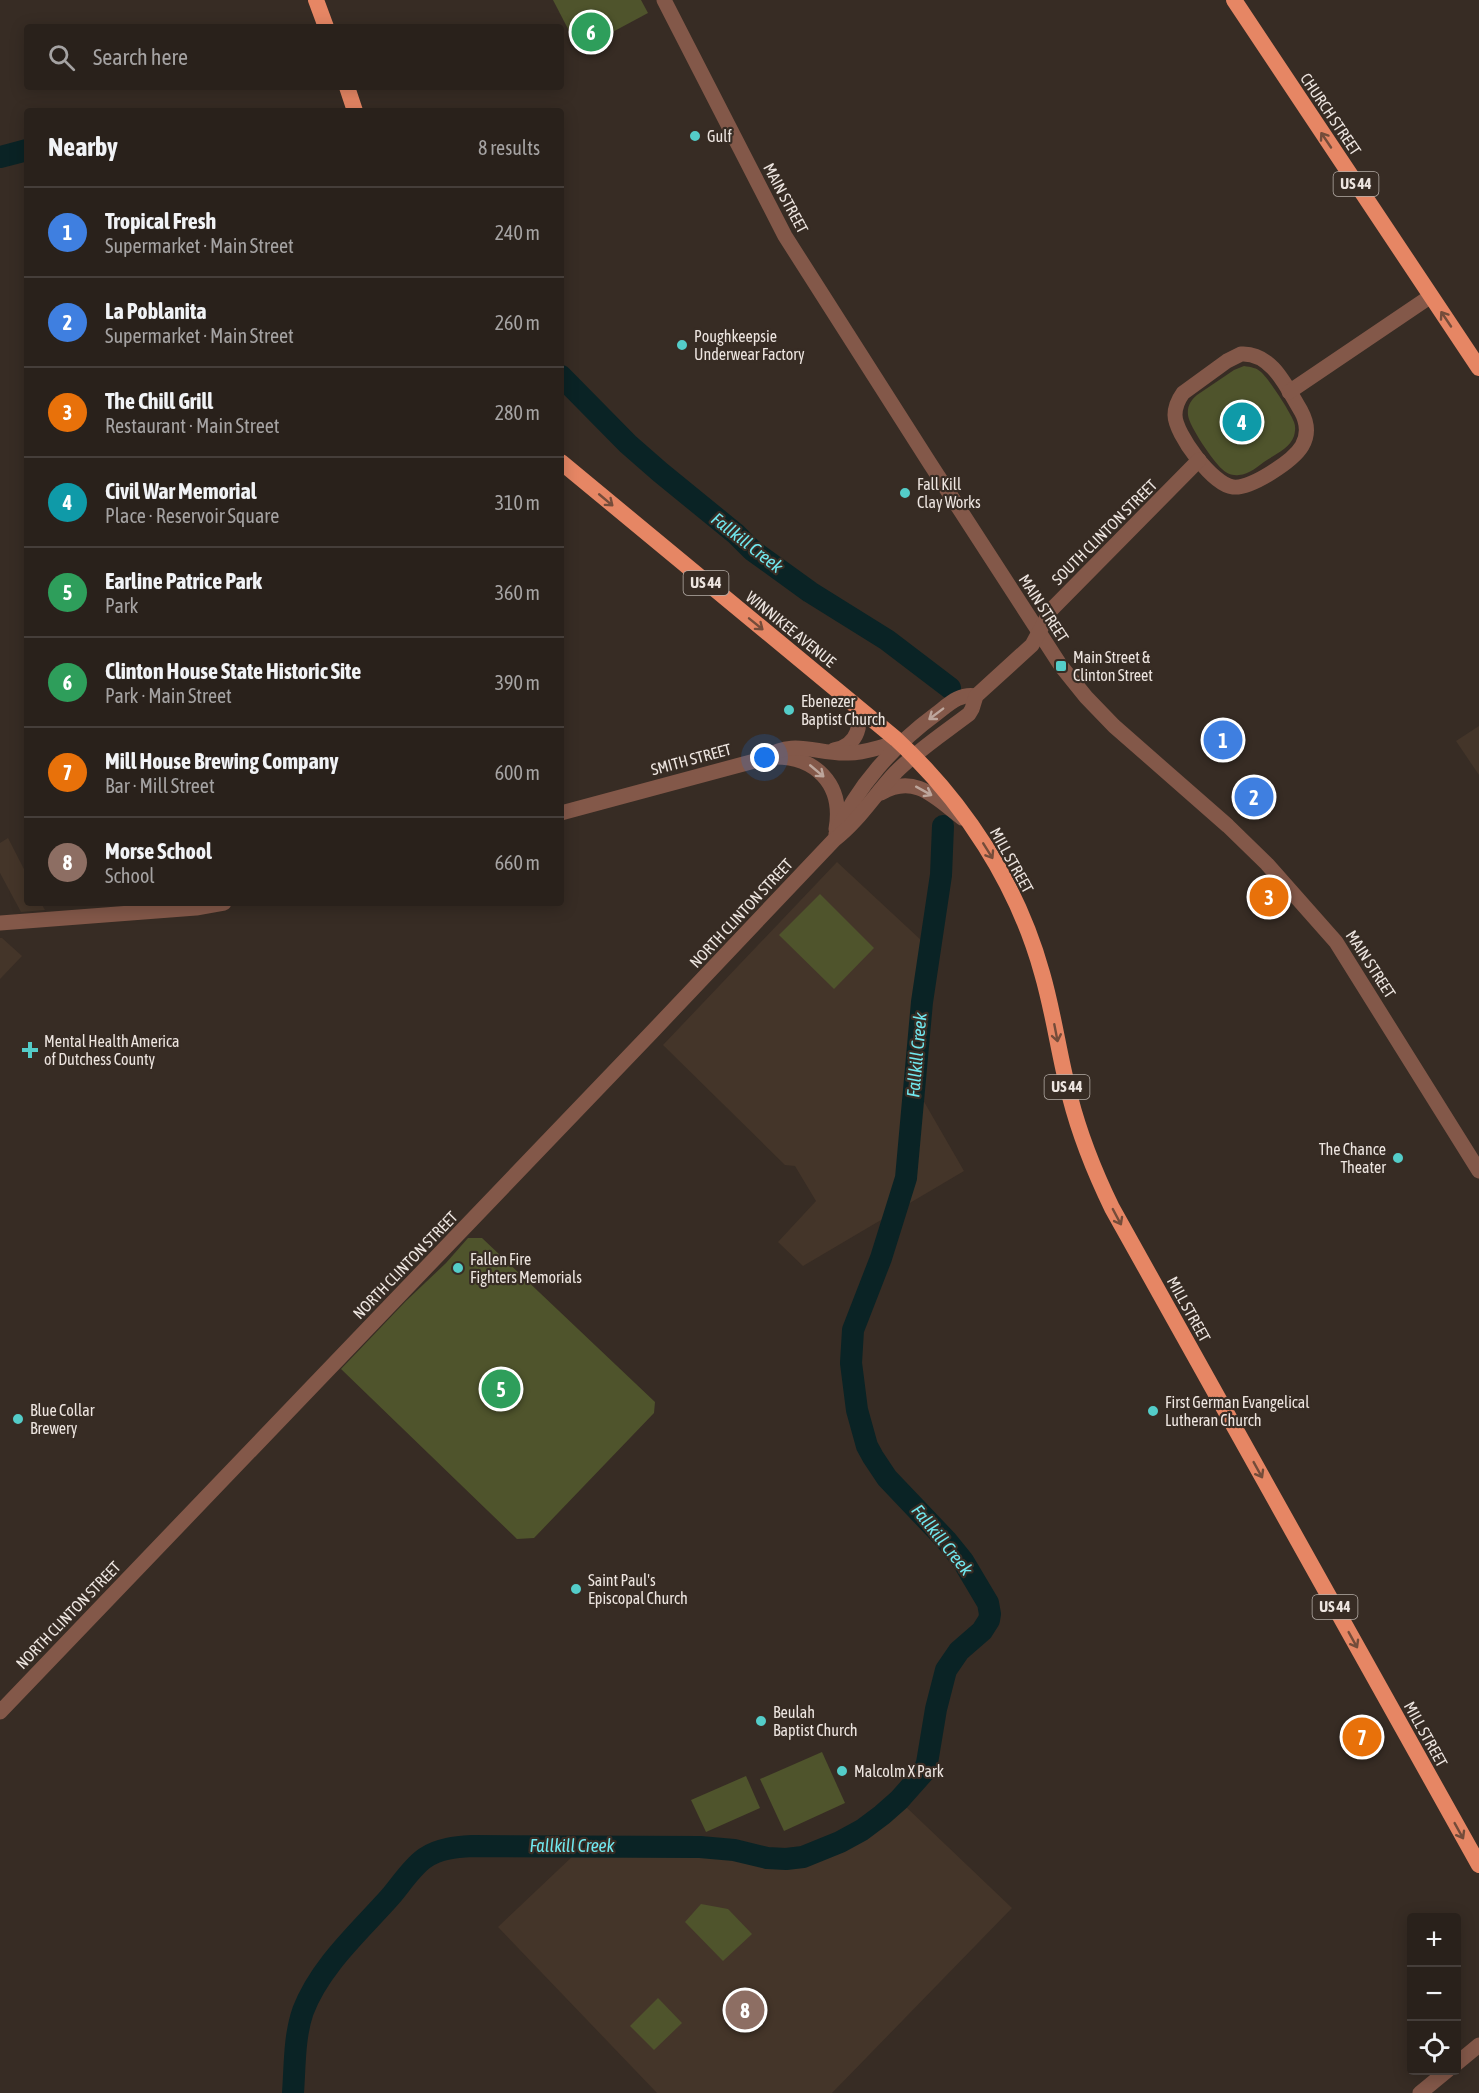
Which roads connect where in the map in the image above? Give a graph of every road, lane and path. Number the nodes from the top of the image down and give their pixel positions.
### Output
1 (316, 0) edge
2 (664, 0) edge
3 (1234, 0) edge
4 (325, 24) edge
5 (348, 90) edge
6 (354, 108) edge
7 (1431, 296) junction
8 (1479, 368) edge
9 (1289, 392) junction
10 (1199, 460) junction
11 (564, 464) edge
12 (1038, 632) junction
13 (976, 696) junction
14 (853, 703) junction
15 (900, 743) junction
16 (825, 751) junction
17 (914, 756) junction
18 (762, 759) junction
19 (871, 800) junction
20 (564, 812) edge
21 (972, 826) junction
22 (834, 840) junction
23 (207, 906) edge
24 (0, 924) edge
25 (1479, 1171) edge
26 (0, 1712) edge
27 (1479, 1865) edge
28 (1479, 2045) edge
29 (1461, 2060) edge
30 (1442, 2075) edge
31 (1420, 2093) edge

1 - 4 highway
2 - 12 street, MAIN STREET
7 -> 3 highway, CHURCH STREET / US 44
5 - 6 highway
8 -> 7 highway, CHURCH STREET / US 44
7 - 9 street
9 - 10 street
9 - 10 street
10 - 12 street, SOUTH CLINTON STREET
11 -> 14 highway, WINNIKEE AVENUE / US 44
12 - 13 street, NORTH CLINTON STREET
12 - 25 street, MAIN STREET
13 -> 15 street, NORTH CLINTON STREET
13 - 17 street, NORTH CLINTON STREET
14 - 15 highway, WINNIKEE AVENUE / US 44
14 - 16 street
15 - 16 street, SMITH STREET
15 - 17 highway, WINNIKEE AVENUE / US 44
15 - 22 street, NORTH CLINTON STREET
16 - 18 street, SMITH STREET
17 - 19 street, NORTH CLINTON STREET
17 - 21 highway, MILL STREET / US 44
18 - 20 street, SMITH STREET
18 -> 22 street
19 -> 21 street
19 - 22 street, NORTH CLINTON STREET
21 -> 27 highway, MILL STREET / US 44
22 - 26 street, NORTH CLINTON STREET
23 - 24 street
28 - 29 street
30 - 31 street

